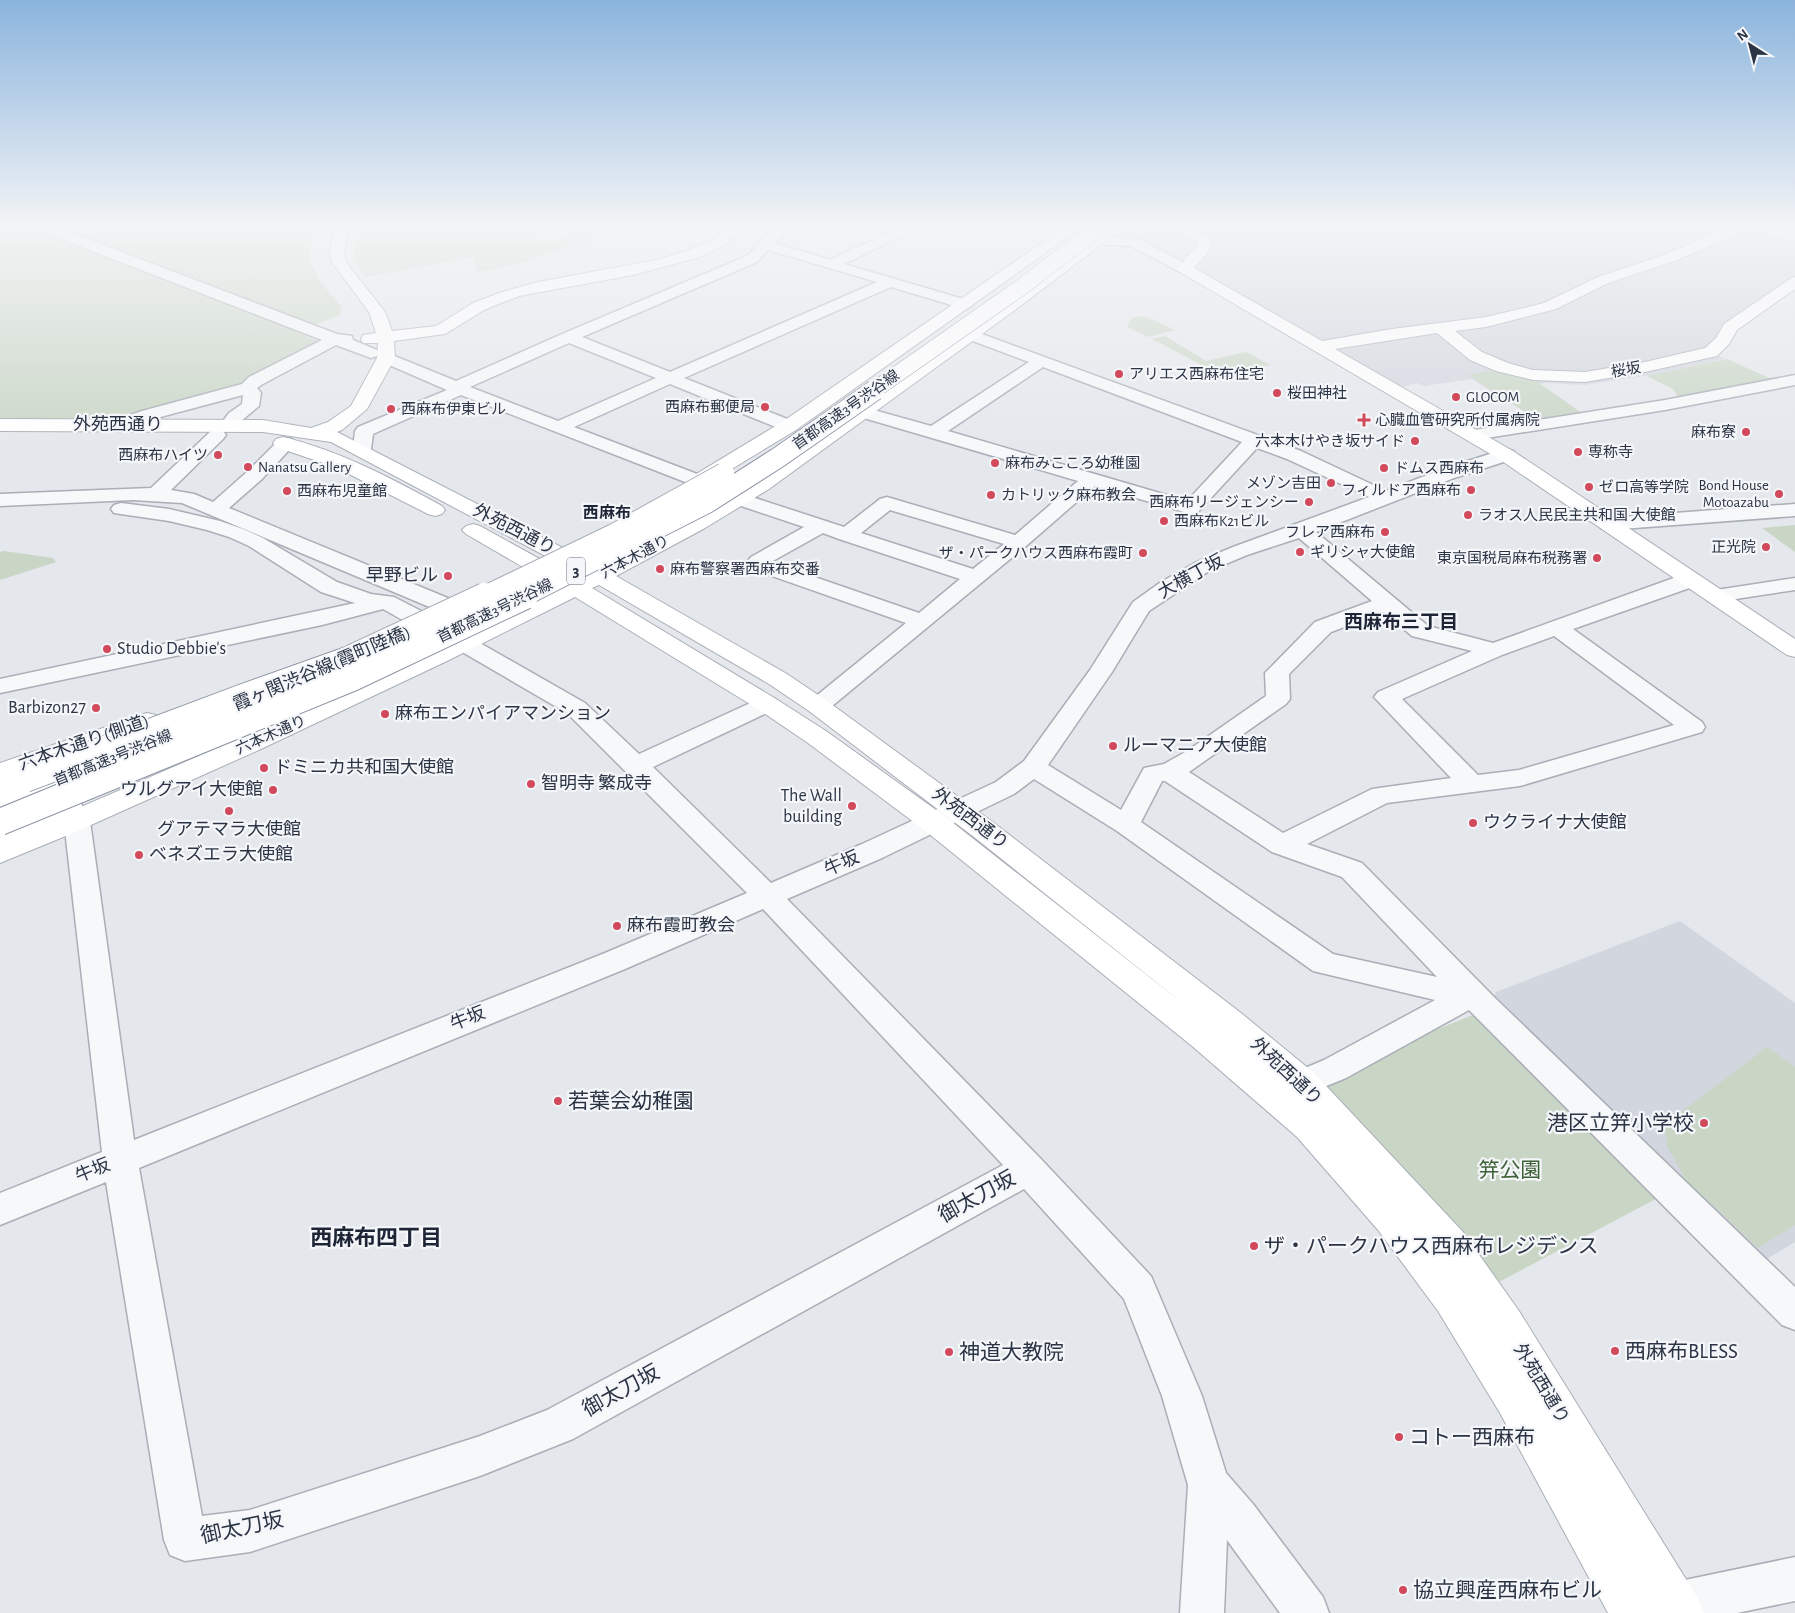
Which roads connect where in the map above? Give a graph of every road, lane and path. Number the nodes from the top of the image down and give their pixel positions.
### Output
1 (241, 302) edge
2 (356, 302) edge
3 (370, 302) edge
4 (491, 302) edge
5 (649, 302) edge
6 (844, 302) edge
7 (959, 302) edge
8 (967, 302) edge
9 (982, 302) edge
10 (993, 302) edge
11 (1000, 302) edge
12 (1011, 302) edge
13 (1243, 302) edge
14 (1558, 302) edge
15 (1766, 302) edge
16 (965, 304) junction
17 (1442, 328) junction
18 (971, 335) junction
19 (568, 337) junction
20 (337, 339) junction
21 (1319, 346) junction
22 (378, 347) junction
23 (1041, 362) junction
24 (668, 379) junction
25 (1793, 381) edge
26 (248, 388) junction
27 (460, 388) junction
28 (846, 388) junction
29 (351, 409) junction
30 (862, 412) junction
31 (122, 424) junction
32 (0, 425) edge
33 (789, 426) junction
34 (558, 427) junction
35 (223, 430) junction
36 (263, 432) junction
37 (330, 432) junction
38 (935, 432) junction
39 (0, 433) edge
40 (1474, 435) junction
41 (1254, 440) junction
42 (286, 443) junction
43 (362, 449) junction
44 (1506, 455) junction
45 (1092, 479) junction
46 (698, 481) junction
47 (380, 482) junction
48 (745, 490) junction
49 (156, 494) junction
50 (1386, 498) junction
51 (0, 500) edge
52 (1795, 510) edge
53 (0, 512) edge
54 (219, 517) junction
55 (1608, 524) junction
56 (819, 527) junction
57 (1302, 530) junction
58 (846, 535) junction
59 (1019, 542) junction
60 (536, 564) junction
61 (574, 571) junction
62 (975, 577) junction
63 (1690, 580) junction
64 (1795, 584) edge
65 (407, 590) junction
66 (1716, 596) junction
67 (386, 602) junction
68 (1388, 603) junction
69 (447, 606) junction
70 (420, 619) junction
71 (922, 621) junction
72 (1556, 627) junction
73 (397, 643) junction
74 (465, 644) junction
75 (1494, 650) junction
76 (1795, 650) edge
77 (0, 686) edge
78 (302, 700) junction
79 (767, 704) junction
80 (818, 706) junction
81 (636, 765) junction
82 (1034, 766) junction
83 (0, 772) edge
84 (1170, 772) junction
85 (1472, 784) junction
86 (0, 789) edge
87 (0, 802) edge
88 (946, 816) junction
89 (77, 821) junction
90 (0, 822) edge
91 (1126, 825) junction
92 (0, 830) edge
93 (0, 840) edge
94 (1282, 845) junction
95 (0, 853) edge
96 (767, 896) junction
97 (1472, 994) junction
98 (1302, 1083) junction
99 (120, 1160) junction
100 (1028, 1169) junction
101 (0, 1209) edge
102 (1795, 1312) edge
103 (1209, 1485) junction
104 (1795, 1579) edge
105 (1678, 1609) edge
106 (1202, 1613) edge
107 (1307, 1613) edge
108 (1632, 1613) edge

1 - 20 street
2 - 22 main road
3 - 22 main road
4 - 22 main road
5 - 19 street
6 - 24 street
7 - 16 street
8 - 16 main road, 六本木通り
9 - 73 main road, 首都高速3号渋谷線 / 3, bridge
10 - 28 main road
11 - 78 main road, 首都高速3号渋谷線 / 3, bridge
12 - 18 main road
13 - 21 main road
14 - 17 main road
15 - 17 main road, 桜坂
16 - 28 main road, 六本木通り
17 - 21 main road
18 - 23 street
18 - 30 main road
19 - 24 street
19 - 27 street
20 - 22 street
20 - 26 street
21 - 40 main road
22 - 27 street
22 - 29 main road
23 - 38 street
23 - 41 street
24 - 33 street
24 - 34 street
25 - 40 street
26 - 31 street
26 - 35 street
27 - 34 street
27 - 43 street
28 - 33 main road, 六本木通り
29 - 36 main road
29 - 37 main road
29 - 43 main road
30 - 38 street
30 - 48 main road
31 - 32 main road, 外苑西通り
31 - 35 main road, 外苑西通り
33 - 46 main road, 六本木通り
33 - 87 main road, 霞ヶ関渋谷線(霞町陸橋), bridge
34 - 46 street
35 - 36 main road, 外苑西通り
35 - 39 main road, 外苑西通り
35 - 49 street
36 - 37 main road
36 - 42 main road, 外苑西通り
37 - 43 main road, 外苑西通り
37 - 47 main road
38 - 45 street
40 - 44 main road
41 - 45 street
41 - 50 street
42 - 47 main road, 外苑西通り
42 - 54 street
43 - 61 main road, 外苑西通り
44 - 50 street, 大横丁坂
44 - 55 main road
45 - 59 street
46 - 61 main road, 六本木通り
47 - 60 main road, 外苑西通り
48 - 56 street
48 - 61 main road
48 - 92 main road, 霞ヶ関渋谷線(霞町陸橋), bridge
49 - 51 street
49 - 54 street
50 - 57 street, 大横丁坂
52 - 55 street
53 - 54 street
54 - 65 street
54 - 67 street
55 - 63 main road
56 - 58 street
56 - 71 street
57 - 68 street
57 - 82 street, 大横丁坂
58 - 59 street
58 - 62 street
59 - 62 street
60 - 61 main road, 外苑西通り
60 - 69 main road
61 - 69 main road
61 - 74 main road, 六本木通り
61 - 79 main road, 外苑西通り
61 - 80 main road, 外苑西通り
62 - 71 street
63 - 66 main road
63 - 72 street
64 - 66 street
65 - 67 street
65 - 69 street
66 - 76 main road
67 - 70 street
67 - 77 street
68 - 75 street
68 - 84 street
69 - 70 main road, 六本木通り(側道)
70 - 83 main road, 六本木通り(側道)
71 - 80 street
72 - 75 street
72 - 85 street
73 - 86 main road, bridge
73 - 87 main road, 首都高速3号渋谷線 / 3, bridge
74 - 81 street
74 - 89 main road, 六本木通り
75 - 85 street
78 - 90 main road, 首都高速3号渋谷線 / 3, bridge
78 - 93 main road, bridge
79 - 81 street
79 - 88 main road, 外苑西通り
80 - 88 main road, 外苑西通り
81 - 96 street
82 - 88 street, 大横丁坂
82 - 91 street
84 - 91 street
84 - 94 street
85 - 94 street
88 - 96 street, 牛坂
88 - 98 main road, 外苑西通り
88 - 108 main road, 外苑西通り
89 - 95 main road, 六本木通り
89 - 99 street
91 - 97 street
94 - 97 street
96 - 99 street, 牛坂
96 - 100 street
97 - 98 street
97 - 102 street
98 - 105 main road, 外苑西通り
99 - 100 street, 御太刀坂
99 - 101 street, 牛坂
100 - 103 street
103 - 106 street
103 - 107 street
104 - 105 street
105 - 108 street

